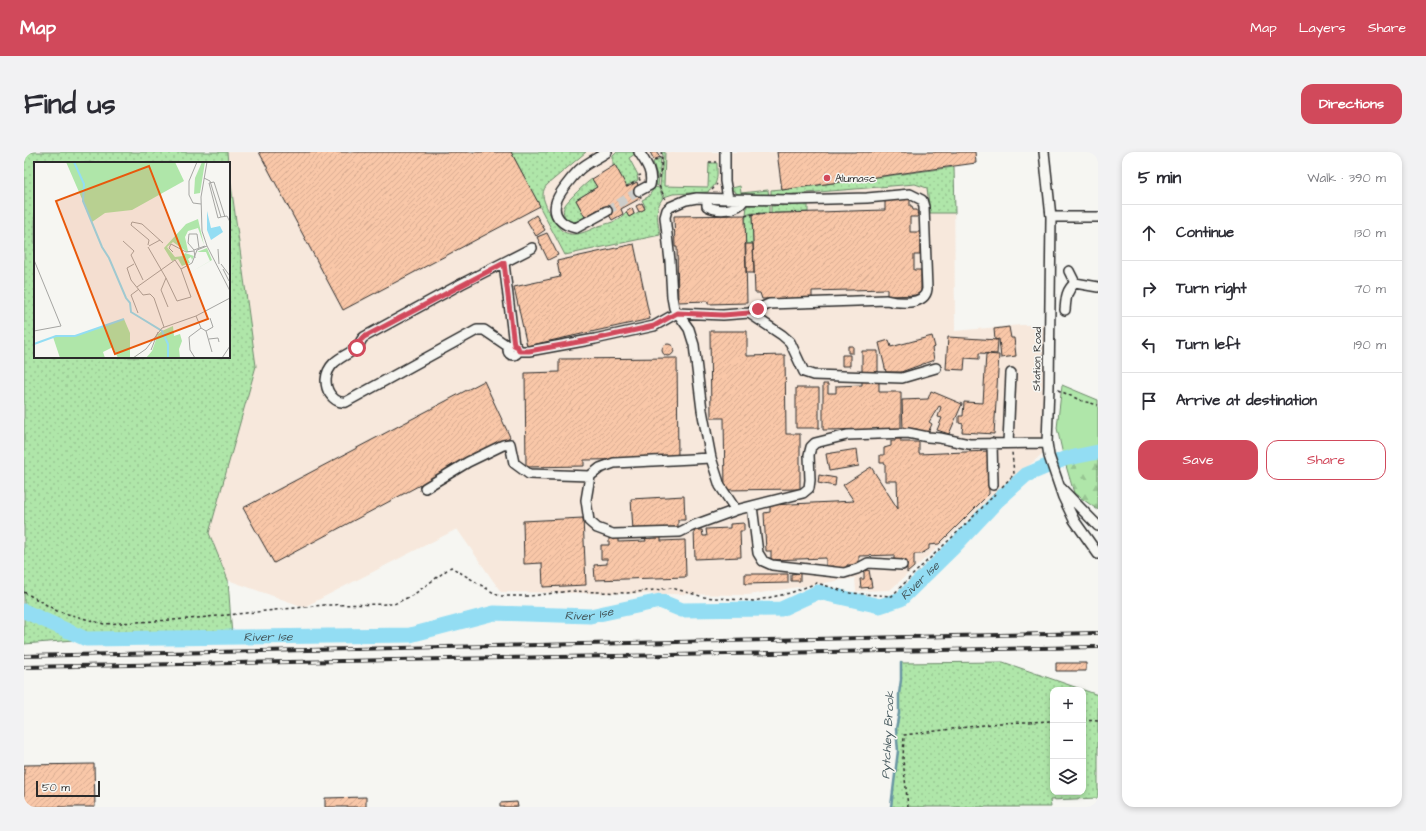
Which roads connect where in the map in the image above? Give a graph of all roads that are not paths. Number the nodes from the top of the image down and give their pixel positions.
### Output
1 (607, 152) edge
2 (640, 152) edge
3 (725, 152) edge
4 (1044, 152) edge
5 (639, 191) tunnel mouth
6 (707, 199) junction
7 (728, 200) junction
8 (744, 200) junction
9 (607, 211) tunnel mouth
10 (1051, 217) junction
11 (1098, 217) edge
12 (532, 248) dead end
13 (504, 263) junction
14 (1069, 271) dead end
15 (1074, 283) junction
16 (1098, 287) edge
17 (1065, 310) dead end
18 (677, 313) junction
19 (749, 313) junction
20 (514, 347) junction
21 (936, 368) dead end
22 (1011, 373) dead end
23 (992, 443) junction
24 (1008, 443) junction
25 (1047, 443) junction
26 (711, 458) junction
27 (590, 476) junction
28 (993, 485) dead end
29 (1059, 486) junction
30 (425, 488) dead end
31 (752, 506) junction
32 (736, 510) junction
33 (1098, 526) edge
34 (1098, 554) edge
35 (902, 565) dead end

1 - 9 street
2 - 5 street
3 - 7 street
4 - 10 street, Station Road
6 - 7 street
6 - 8 street
6 - 18 street
7 - 8 street
8 - 19 street
10 - 11 street
10 - 25 street, Station Road
12 - 13 street
13 - 20 street
13 - 20 street
14 - 15 street
15 - 16 street
15 - 17 street
18 - 19 street
18 - 20 street
18 - 26 street
19 - 21 street
22 - 24 street
23 - 24 street
23 - 28 street
23 - 31 street
24 - 25 street
25 - 29 street, Station Road
26 - 27 street
26 - 32 street
27 - 30 street
27 - 32 street
29 - 33 street
29 - 34 street, Station Road
31 - 32 street
31 - 35 street

